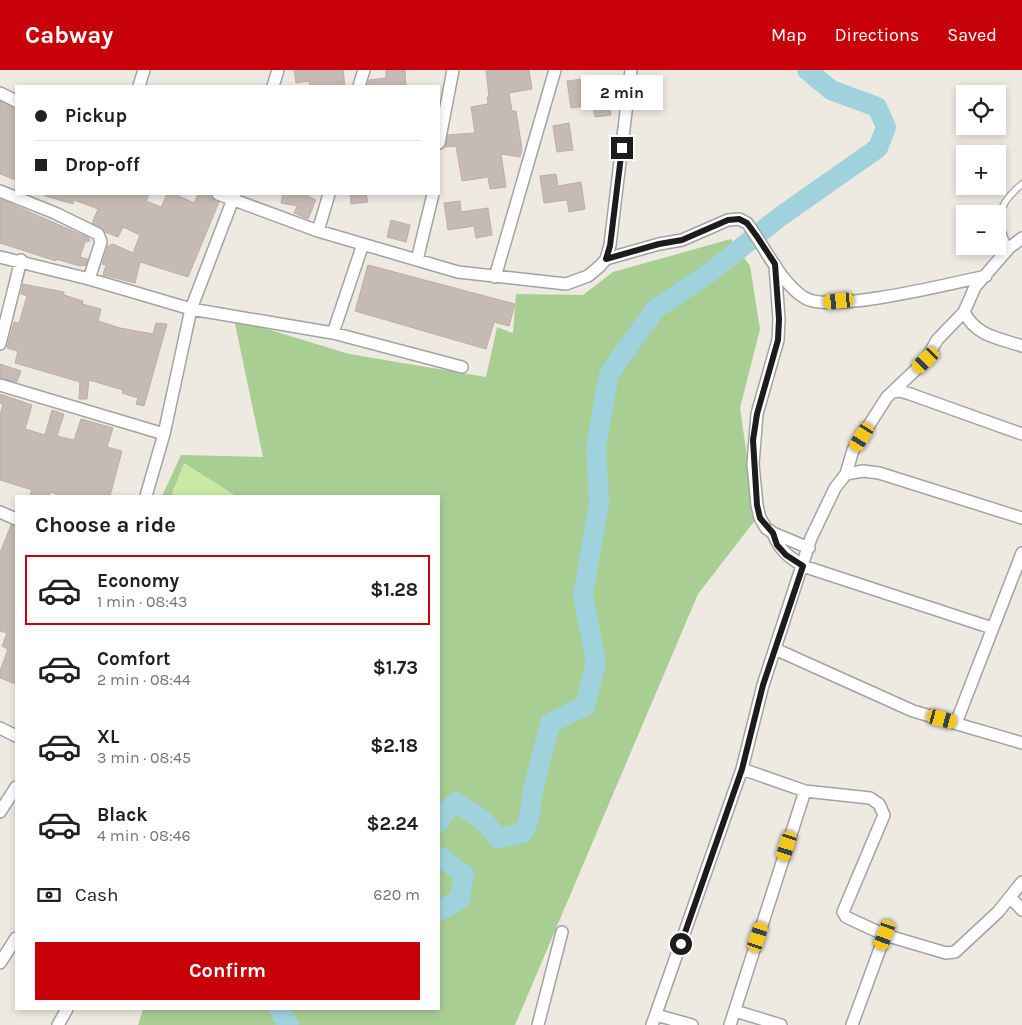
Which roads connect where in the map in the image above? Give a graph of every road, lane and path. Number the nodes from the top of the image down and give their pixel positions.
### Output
1 (144, 70) edge
2 (278, 70) edge
3 (364, 70) edge
4 (453, 70) edge
5 (555, 70) edge
6 (632, 70) edge
7 (139, 85) edge
8 (273, 85) edge
9 (359, 85) edge
10 (0, 93) edge
11 (15, 100) edge
12 (440, 138) edge
13 (1022, 184) edge
14 (0, 191) edge
15 (329, 195) edge
16 (433, 195) edge
17 (234, 197) edge
18 (318, 231) junction
19 (1022, 238) edge
20 (363, 244) junction
21 (1009, 248) junction
22 (0, 257) edge
23 (606, 259) junction
24 (21, 260) junction
25 (417, 260) junction
26 (775, 264) junction
27 (495, 276) junction
28 (986, 276) junction
29 (90, 279) junction
30 (191, 309) junction
31 (964, 312) junction
32 (333, 333) junction
33 (0, 344) edge
34 (1022, 346) edge
35 (462, 367) dead end
36 (0, 385) edge
37 (893, 392) junction
38 (164, 434) junction
39 (1022, 434) edge
40 (846, 474) junction
41 (146, 495) edge
42 (0, 512) edge
43 (1022, 518) edge
44 (15, 519) edge
45 (773, 533) junction
46 (809, 548) junction
47 (1022, 553) edge
48 (803, 566) junction
49 (992, 628) junction
50 (775, 649) junction
51 (956, 723) junction
52 (0, 728) edge
53 (15, 736) edge
54 (1022, 743) edge
55 (742, 769) junction
56 (15, 789) edge
57 (805, 791) junction
58 (0, 812) edge
59 (1022, 882) edge
60 (1011, 898) junction
61 (1022, 910) edge
62 (562, 932) dead end
63 (885, 935) junction
64 (15, 940) edge
65 (0, 963) edge
66 (66, 1010) edge
67 (735, 1011) junction
68 (654, 1020) edge
69 (58, 1025) edge
70 (538, 1025) edge
71 (692, 1025) edge
72 (730, 1025) edge
73 (782, 1025) edge
74 (852, 1025) edge

1 - 7 street
2 - 8 street
3 - 9 street
4 - 12 street
5 - 27 street
6 - 23 street
10 - 11 street
13 - 21 lane
14 - 29 street
15 - 18 street
16 - 25 street
17 - 18 street
17 - 30 street
18 - 20 street
19 - 21 street
20 - 25 street
20 - 32 street
21 - 28 street
22 - 24 street
23 - 26 street
23 - 27 street
24 - 29 street
24 - 33 street
25 - 27 street
26 - 28 street
26 - 45 street
28 - 31 street
29 - 30 street
30 - 32 street
30 - 38 street
31 - 34 street
31 - 37 street
32 - 35 street
36 - 38 street
37 - 39 street
37 - 40 street
38 - 41 street
40 - 43 street
40 - 46 street
42 - 44 street
45 - 46 street
45 - 48 street
46 - 48 street
47 - 49 street
48 - 49 street
48 - 50 street
49 - 51 street
50 - 51 street
50 - 55 street
51 - 54 street
52 - 53 street
55 - 57 street
55 - 68 street
56 - 58 street
57 - 63 street
57 - 67 street
59 - 60 street
60 - 61 street
60 - 63 street
62 - 70 street
63 - 74 street
64 - 65 street
66 - 69 street
67 - 72 street
67 - 73 street
68 - 71 street

